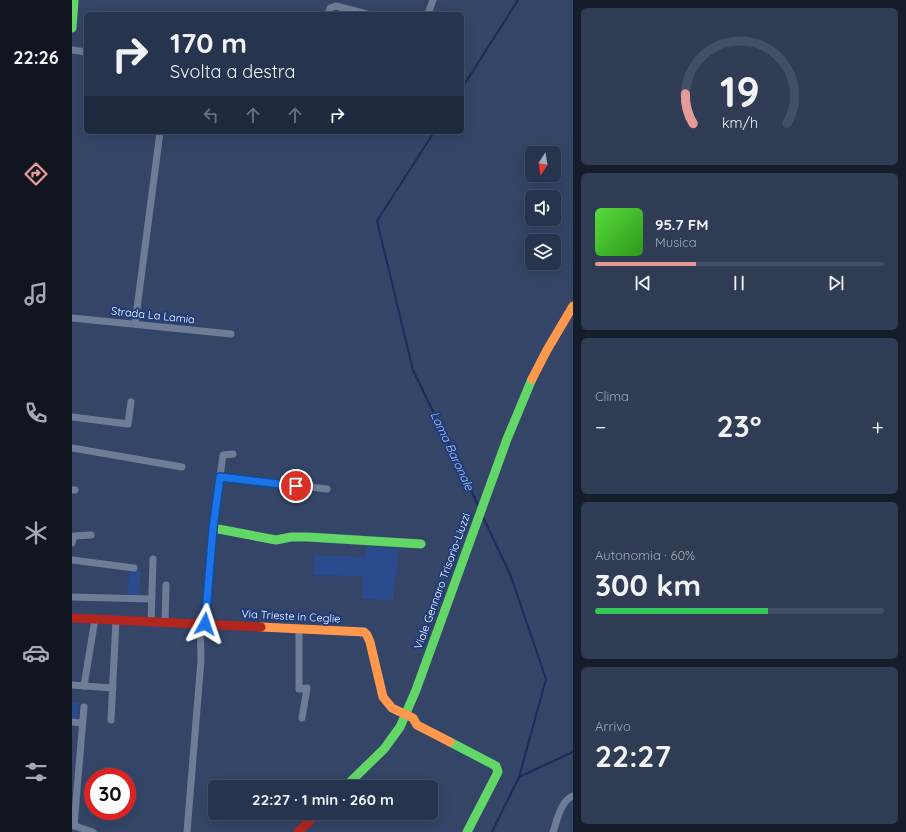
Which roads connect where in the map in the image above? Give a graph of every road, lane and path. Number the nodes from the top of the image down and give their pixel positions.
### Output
1 (74, 0) edge
2 (433, 0) edge
3 (329, 12) edge
4 (359, 12) edge
5 (429, 12) edge
6 (72, 28) edge
7 (72, 50) edge
8 (84, 52) edge
9 (160, 134) edge
10 (573, 306) edge
11 (72, 318) edge
12 (135, 324) junction
13 (231, 334) dead end
14 (131, 402) dead end
15 (72, 416) edge
16 (72, 448) edge
17 (233, 454) dead end
18 (182, 468) dead end
19 (220, 477) junction
20 (327, 489) dead end
21 (213, 528) junction
22 (91, 535) dead end
23 (72, 543) edge
24 (421, 544) dead end
25 (153, 559) dead end
26 (72, 560) edge
27 (134, 568) dead end
28 (166, 585) dead end
29 (72, 597) edge
30 (151, 599) junction
31 (72, 618) edge
32 (95, 619) junction
33 (116, 620) junction
34 (151, 621) junction
35 (165, 622) junction
36 (202, 624) junction
37 (298, 628) junction
38 (72, 685) edge
39 (84, 686) junction
40 (112, 688) junction
41 (84, 707) dead end
42 (406, 714) junction
43 (302, 718) dead end
44 (111, 720) dead end
45 (72, 722) edge
46 (82, 722) junction
47 (75, 769) edge
48 (351, 780) edge
49 (573, 796) edge
50 (311, 820) edge
51 (73, 826) edge
52 (93, 832) edge
53 (187, 832) edge
54 (298, 832) edge
55 (467, 832) edge
56 (553, 832) edge

1 - 6 street
2 - 5 street
3 - 4 street
7 - 8 street
9 - 12 street
10 - 42 street, Viale Gennaro Trisorio-Liuzzi
11 - 12 street, Strada La Lamia
12 - 13 street, Strada La Lamia
14 - 15 street
16 - 18 street
17 - 19 street
19 - 20 street
19 - 21 street
21 - 24 street
21 - 36 street
22 - 23 street
25 - 30 street
26 - 27 street
28 - 35 street
29 - 30 street
30 - 34 street
31 - 32 street, Via Trieste in Ceglie
32 - 33 street, Via Trieste in Ceglie
32 - 39 street
33 - 34 street, Via Trieste in Ceglie
33 - 40 street
34 - 35 street, Via Trieste in Ceglie
35 - 36 street, Via Trieste in Ceglie
36 - 37 street, Via Trieste in Ceglie
36 - 53 street
37 - 42 street, Via Trieste in Ceglie
37 - 43 street
38 - 39 street
39 - 40 street
40 - 44 street
41 - 46 street
42 - 48 street, Viale Gennaro Trisorio-Liuzzi
42 - 55 street
45 - 46 street
46 - 47 street
47 - 51 street
49 - 56 street
50 - 54 street
51 - 52 street

